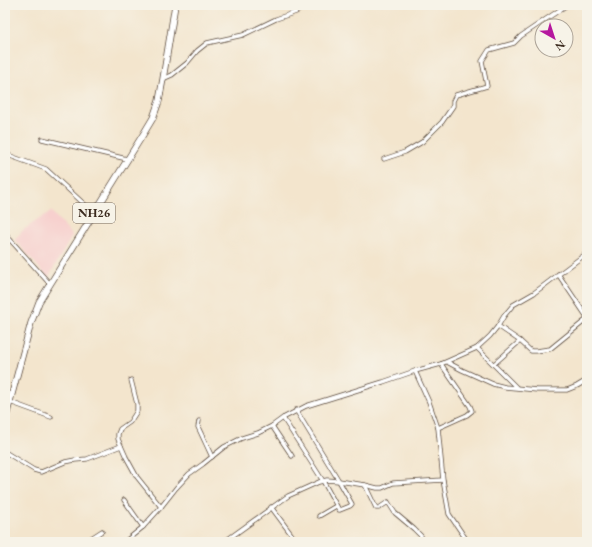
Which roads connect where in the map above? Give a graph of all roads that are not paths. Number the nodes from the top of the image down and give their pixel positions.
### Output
1 (175, 5) edge
2 (307, 5) edge
3 (567, 5) edge
4 (164, 79) junction
5 (42, 138) dead end
6 (5, 154) edge
7 (127, 159) junction
8 (384, 159) dead end
9 (94, 212) junction
10 (5, 234) edge
11 (586, 255) edge
12 (558, 274) junction
13 (50, 284) junction
14 (587, 318) edge
15 (498, 326) junction
16 (520, 341) junction
17 (477, 348) junction
18 (447, 362) junction
19 (441, 364) junction
20 (494, 364) junction
21 (415, 370) junction
22 (131, 380) dead end
23 (587, 380) edge
24 (516, 387) junction
25 (10, 402) junction
26 (296, 410) junction
27 (51, 417) dead end
28 (283, 418) junction
29 (5, 420) edge
30 (198, 421) dead end
31 (272, 426) junction
32 (438, 428) junction
33 (121, 446) junction
34 (5, 452) edge
35 (292, 456) dead end
36 (212, 457) junction
37 (443, 480) junction
38 (323, 481) junction
39 (339, 481) junction
40 (364, 485) junction
41 (124, 500) dead end
42 (336, 506) junction
43 (270, 507) junction
44 (161, 508) junction
45 (319, 516) dead end
46 (143, 527) junction
47 (102, 531) dead end
48 (420, 536) dead end
49 (85, 542) edge
50 (123, 542) edge
51 (224, 542) edge
52 (297, 542) edge
53 (468, 542) edge

1 - 4 highway, NH26
2 - 4 street
3 - 8 street
4 - 7 highway, NH26
5 - 7 street
6 - 9 street
7 - 9 highway, NH26
9 - 13 highway, NH26
10 - 13 street
11 - 12 street
12 - 14 street
12 - 15 street
13 - 25 highway, NH26
14 - 16 street
15 - 16 street
15 - 17 street
16 - 20 street
17 - 18 street
17 - 20 street
18 - 19 street
18 - 24 street
19 - 21 street
19 - 32 street
20 - 24 street
21 - 26 street
21 - 32 street
22 - 33 street
23 - 24 street
25 - 27 street
25 - 29 highway, NH26
26 - 28 street
26 - 39 street
28 - 31 street
28 - 38 street
30 - 36 street
31 - 35 street
31 - 36 street
32 - 37 street
33 - 34 street
33 - 44 street
36 - 44 street
37 - 40 street
37 - 53 street
38 - 39 street
38 - 42 street
38 - 43 street
39 - 40 street
39 - 42 street
40 - 48 street
41 - 46 street
42 - 45 street
43 - 51 street
43 - 52 street
44 - 46 street
46 - 50 street
47 - 49 street

